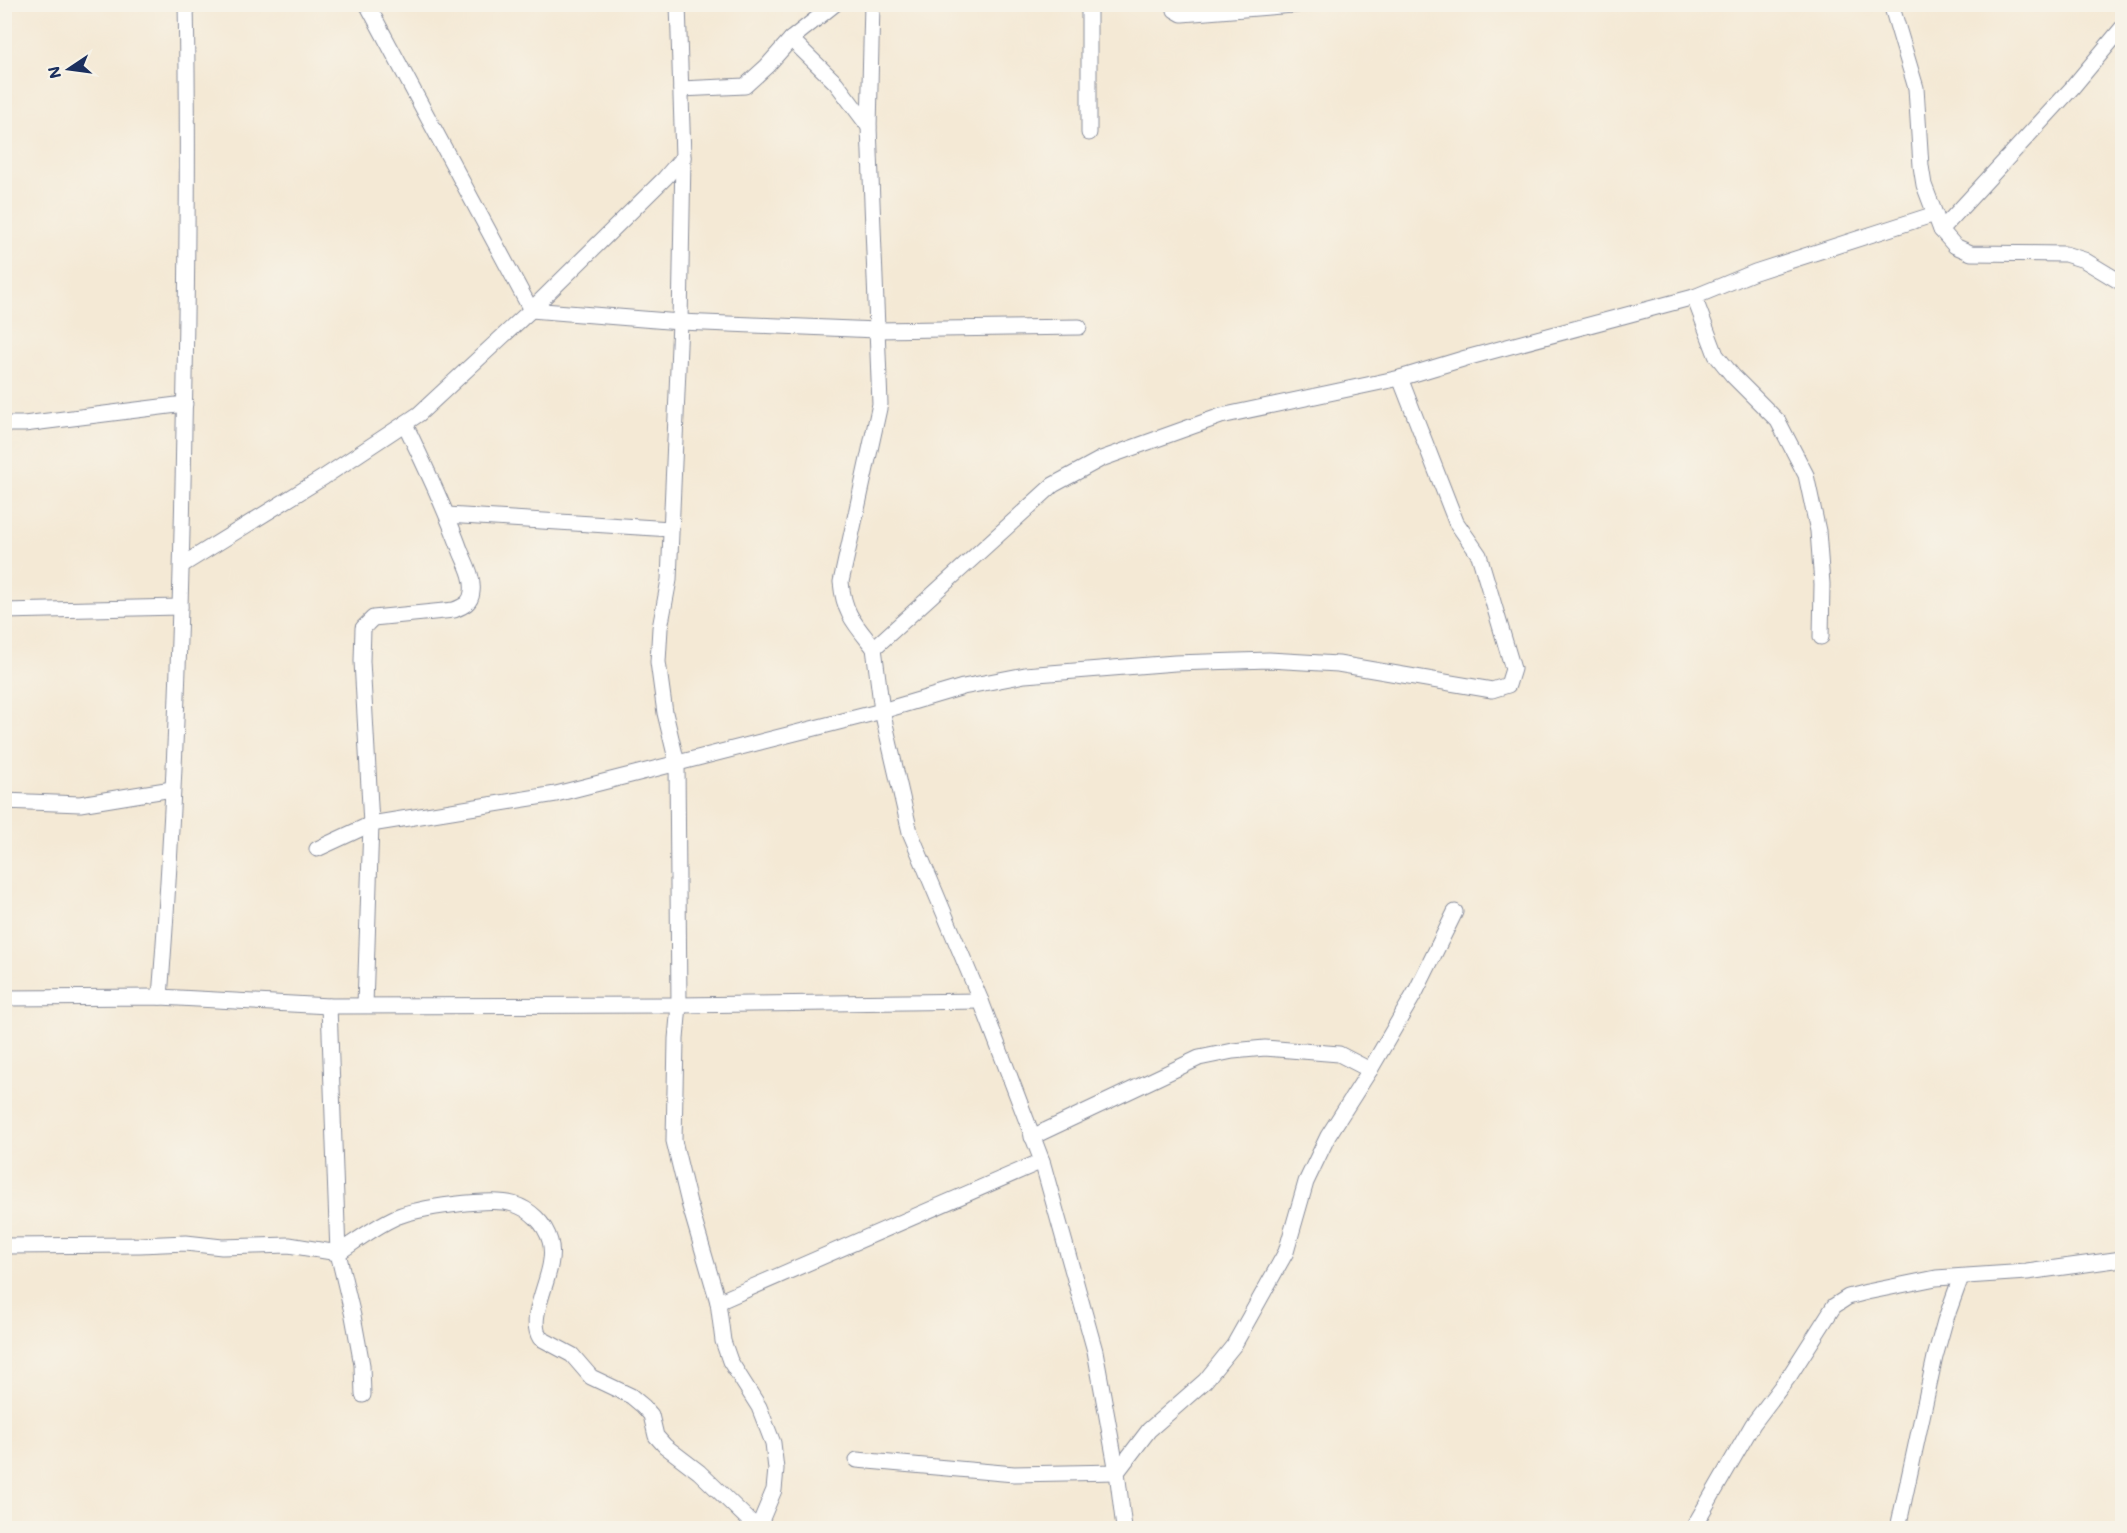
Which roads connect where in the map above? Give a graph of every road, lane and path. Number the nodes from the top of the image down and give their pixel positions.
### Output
1 (186, 4) edge
2 (367, 4) edge
3 (678, 4) edge
4 (835, 4) edge
5 (872, 4) edge
6 (1089, 4) edge
7 (1175, 4) edge
8 (1306, 4) edge
9 (1891, 4) edge
10 (2122, 28) edge
11 (791, 39) junction
12 (681, 89) junction
13 (869, 127) junction
14 (1089, 133) dead end
15 (682, 157) junction
16 (1935, 214) junction
17 (1941, 230) junction
18 (2122, 283) edge
19 (1694, 297) junction
20 (531, 310) junction
21 (680, 322) junction
22 (1078, 327) dead end
23 (877, 330) junction
24 (1400, 378) junction
25 (184, 404) junction
26 (4, 424) edge
27 (405, 424) junction
28 (447, 515) junction
29 (670, 529) junction
30 (182, 565) junction
31 (180, 607) junction
32 (4, 611) edge
33 (1821, 637) dead end
34 (874, 648) junction
35 (882, 711) junction
36 (677, 763) junction
37 (172, 789) junction
38 (4, 801) edge
39 (371, 824) junction
40 (316, 849) dead end
41 (1455, 912) dead end
42 (160, 997) junction
43 (4, 998) edge
44 (981, 1001) junction
45 (365, 1005) junction
46 (679, 1005) junction
47 (329, 1006) junction
48 (1371, 1070) junction
49 (1032, 1137) junction
50 (1042, 1161) junction
51 (4, 1246) edge
52 (338, 1253) junction
53 (2122, 1259) edge
54 (1961, 1276) junction
55 (718, 1302) junction
56 (363, 1395) dead end
57 (856, 1460) dead end
58 (1117, 1472) junction
59 (757, 1528) edge
60 (1124, 1528) edge
61 (1693, 1528) edge
62 (1898, 1528) edge

1 - 25 street
2 - 20 street
3 - 12 street
4 - 11 street
5 - 13 street
6 - 14 street
7 - 8 street
9 - 16 street
10 - 17 street
11 - 12 street
11 - 13 street
12 - 15 street
13 - 23 street
15 - 20 street
15 - 21 street
16 - 17 street
16 - 19 street
17 - 18 street
19 - 24 street
19 - 33 street
20 - 21 street
20 - 27 street
21 - 23 street
21 - 29 street
22 - 23 street
23 - 34 street
24 - 34 street
24 - 35 street
25 - 26 street
25 - 30 street
27 - 28 street
27 - 30 street
28 - 29 street
28 - 39 street
29 - 36 street
30 - 31 street
31 - 32 street
31 - 37 street
34 - 35 street
35 - 36 street
35 - 44 street
36 - 39 street
36 - 46 street
37 - 38 street
37 - 42 street
39 - 40 street
39 - 45 street
41 - 48 street
42 - 43 street
42 - 47 street
44 - 46 street
44 - 49 street
45 - 46 street
45 - 47 street
46 - 55 street
47 - 52 street
48 - 49 street
48 - 58 street
49 - 50 street
50 - 55 street
50 - 58 street
51 - 52 street
52 - 56 street
52 - 59 street
53 - 54 street
54 - 61 street
54 - 62 street
55 - 59 street
57 - 58 street
58 - 60 street

